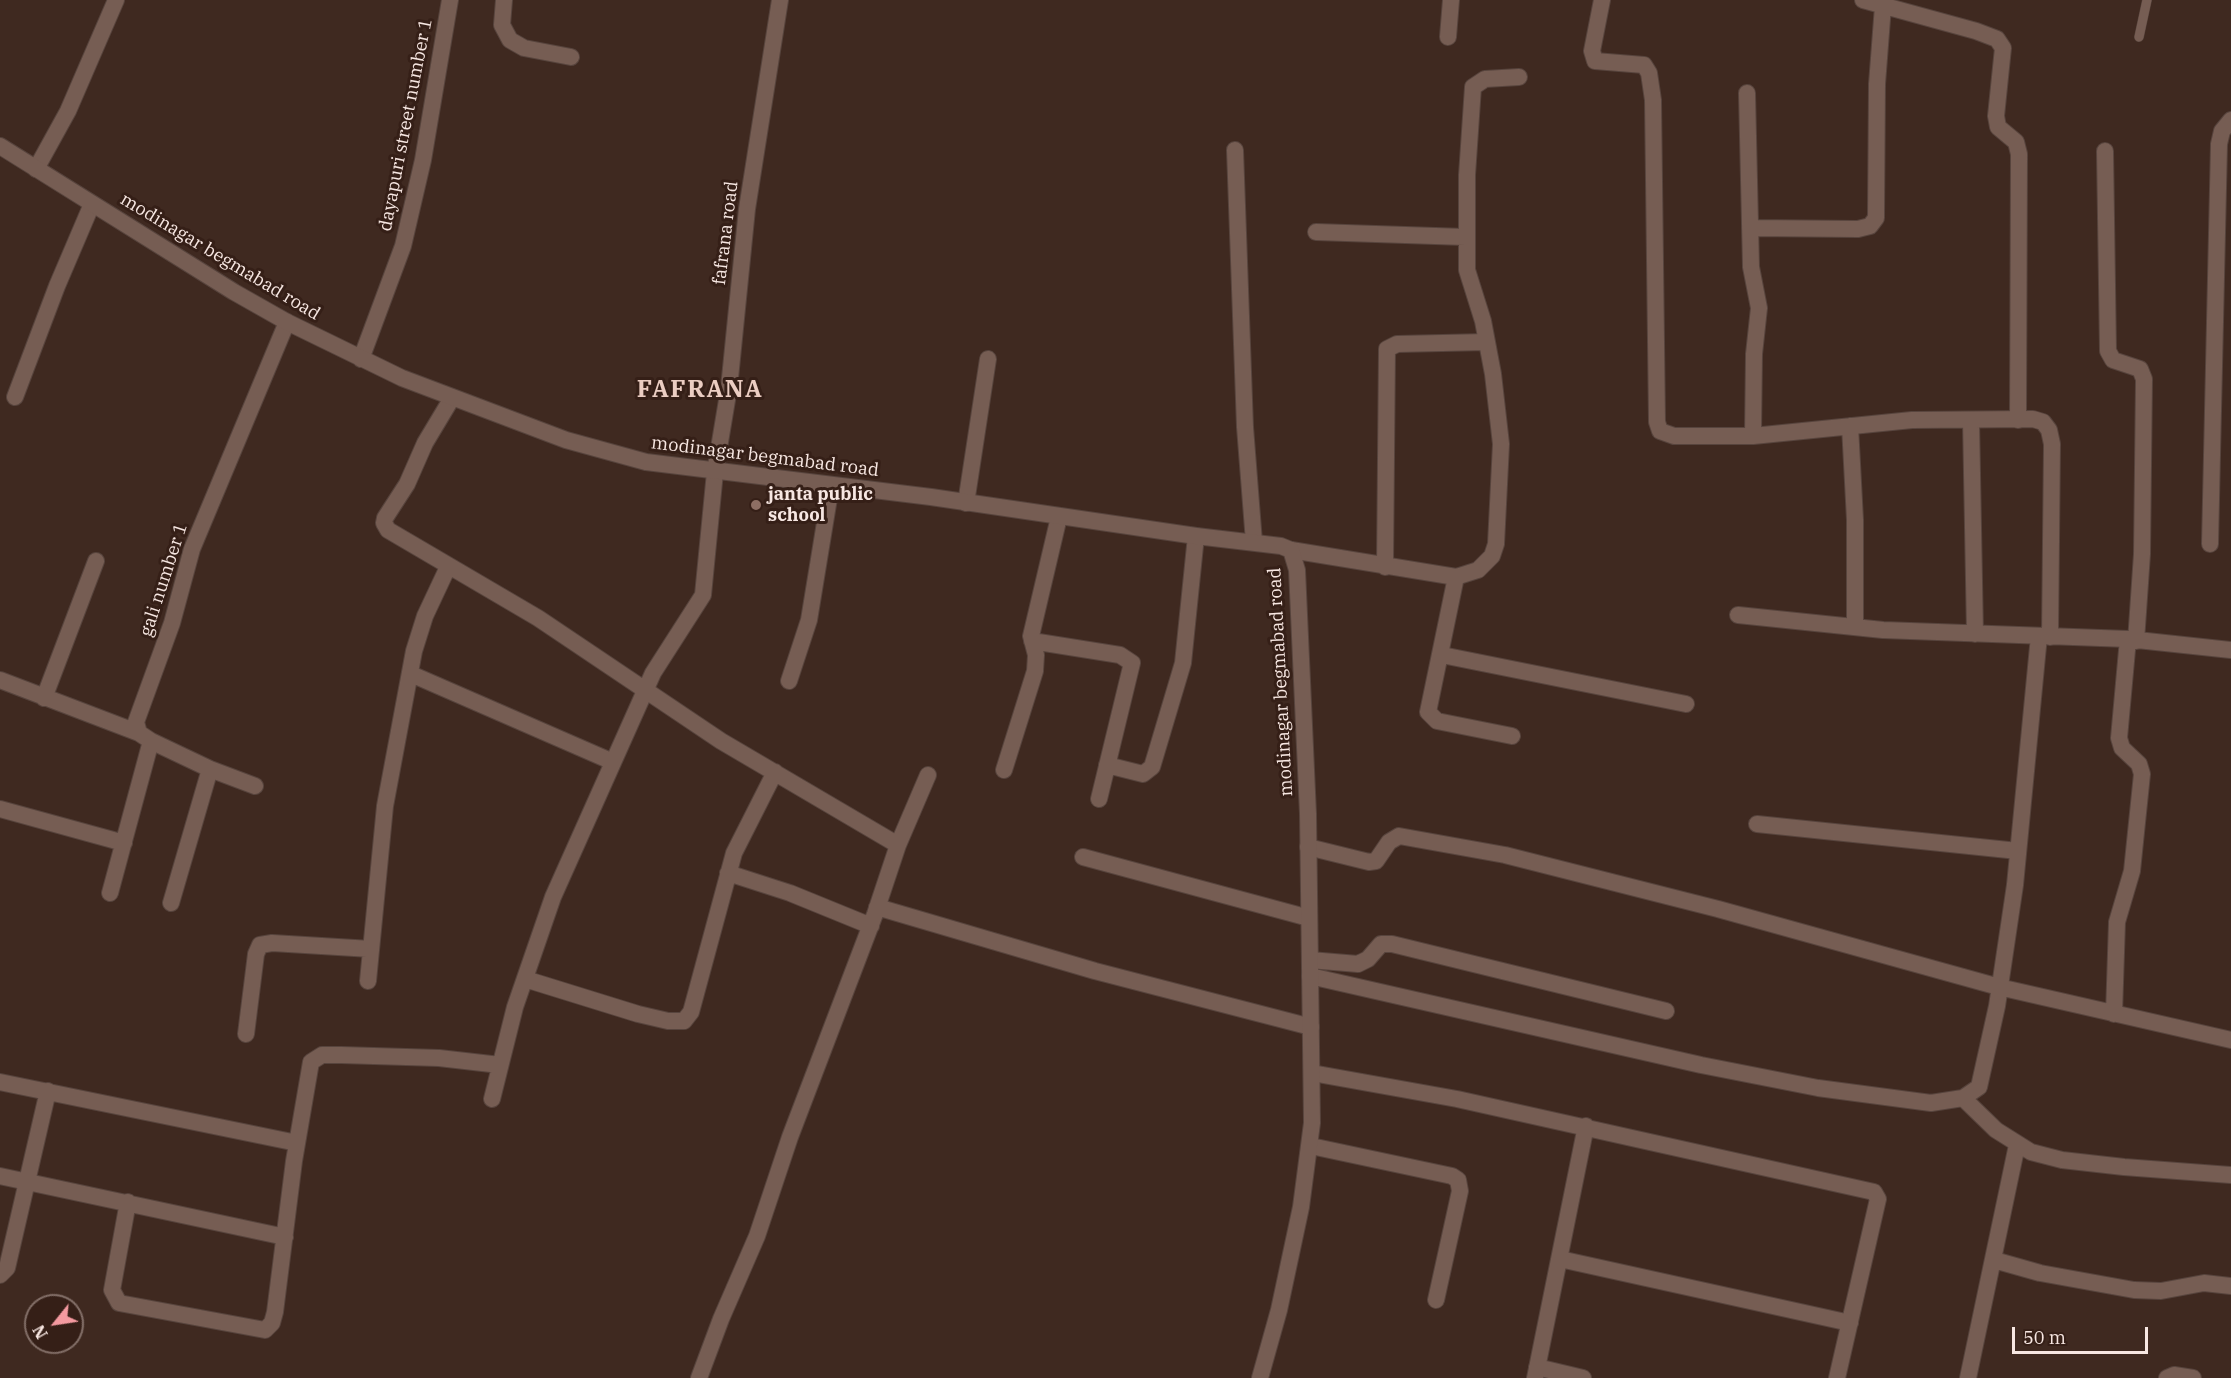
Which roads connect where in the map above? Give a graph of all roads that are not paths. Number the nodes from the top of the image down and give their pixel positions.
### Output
1 (116, 0) edge
2 (450, 0) edge
3 (504, 0) edge
4 (780, 0) edge
5 (1451, 0) edge
6 (1602, 0) edge
7 (1863, 0) edge
8 (2147, 0) edge
9 (1883, 6) junction
10 (1448, 37) dead end
11 (2139, 37) dead end
12 (571, 57) dead end
13 (1519, 77) dead end
14 (1747, 93) dead end
15 (2231, 120) edge
16 (0, 146) edge
17 (1235, 150) dead end
18 (2104, 152) dead end
19 (36, 169) junction
20 (92, 204) junction
21 (1750, 228) junction
22 (1316, 232) dead end
23 (1465, 237) junction
24 (287, 322) junction
25 (1487, 342) junction
26 (361, 359) junction
27 (988, 359) dead end
28 (15, 397) dead end
29 (452, 398) junction
30 (1971, 420) junction
31 (2018, 420) junction
32 (1850, 426) junction
33 (1753, 435) junction
34 (715, 472) junction
35 (831, 486) junction
36 (966, 503) junction
37 (1059, 517) junction
38 (1196, 537) junction
39 (1254, 542) junction
40 (2210, 544) dead end
41 (1291, 550) junction
42 (96, 561) dead end
43 (448, 567) junction
44 (1385, 567) junction
45 (1456, 577) junction
46 (1738, 615) dead end
47 (1855, 626) junction
48 (1975, 633) junction
49 (2044, 637) junction
50 (2132, 640) junction
51 (1032, 641) junction
52 (2231, 650) edge
53 (1442, 654) junction
54 (411, 674) junction
55 (0, 680) edge
56 (789, 681) dead end
57 (644, 691) junction
58 (44, 698) junction
59 (1686, 704) dead end
60 (1512, 736) dead end
61 (145, 737) junction
62 (613, 762) junction
63 (1107, 765) junction
64 (210, 769) junction
65 (1004, 770) dead end
66 (775, 772) junction
67 (928, 775) dead end
68 (255, 786) dead end
69 (1099, 799) dead end
70 (0, 809) edge
71 (1757, 824) dead end
72 (124, 843) junction
73 (898, 845) junction
74 (2018, 851) junction
75 (1308, 856) junction
76 (1083, 857) dead end
77 (728, 873) junction
78 (110, 893) dead end
79 (171, 903) dead end
80 (877, 907) junction
81 (1309, 918) junction
82 (871, 926) junction
83 (371, 949) junction
84 (1310, 968) junction
85 (525, 979) junction
86 (368, 981) dead end
87 (2000, 987) junction
88 (1666, 1011) dead end
89 (2114, 1014) junction
90 (1311, 1027) junction
91 (246, 1034) dead end
92 (2231, 1040) edge
93 (500, 1065) junction
94 (1312, 1073) junction
95 (0, 1082) edge
96 (48, 1091) junction
97 (1963, 1098) junction
98 (492, 1099) dead end
99 (1586, 1126) junction
100 (297, 1143) junction
101 (2017, 1145) junction
102 (1311, 1146) junction
103 (2231, 1174) edge
104 (0, 1176) edge
105 (26, 1181) junction
106 (128, 1202) junction
107 (285, 1237) junction
108 (1560, 1259) junction
109 (1994, 1260) junction
110 (0, 1275) edge
111 (2231, 1286) edge
112 (1436, 1300) dead end
113 (1850, 1323) junction
114 (1536, 1372) edge
115 (699, 1378) edge
116 (1260, 1378) edge
117 (1583, 1378) edge
118 (1837, 1378) edge
119 (1970, 1378) edge
120 (2167, 1378) edge
121 (2193, 1378) edge

1 - 19 street
2 - 26 street, dayapuri street number 1
3 - 12 street
4 - 34 street, fafrana road
5 - 10 street
6 - 33 street
7 - 9 street
8 - 11 lane
9 - 21 street
9 - 31 street
13 - 23 street
14 - 21 street
15 - 40 street
16 - 19 street, modinagar begmabad road
17 - 39 street
18 - 50 street
19 - 20 street, modinagar begmabad road
20 - 24 street, modinagar begmabad road
20 - 28 street
21 - 33 street
22 - 23 street
23 - 25 street
24 - 26 street, modinagar begmabad road
24 - 61 street, gali number 1
25 - 44 street
25 - 45 street
26 - 29 street, modinagar begmabad road
27 - 36 street
29 - 34 street, modinagar begmabad road
29 - 43 street
30 - 31 street
30 - 32 street
30 - 48 street
31 - 49 street
32 - 33 street
32 - 47 street
34 - 35 street, modinagar begmabad road
34 - 57 street, fafrana road
35 - 36 street, modinagar begmabad road
35 - 56 street
36 - 37 street, modinagar begmabad road
37 - 38 street, modinagar begmabad road
37 - 51 street
38 - 39 street, modinagar begmabad road
38 - 63 street
39 - 41 street, modinagar begmabad road
41 - 44 street
41 - 75 street, modinagar begmabad road
42 - 58 street
43 - 54 street
43 - 57 street
44 - 45 street
45 - 53 street
46 - 47 street
47 - 48 street
48 - 49 street
49 - 50 street
49 - 74 street
50 - 52 street
50 - 89 street
51 - 63 street
51 - 65 street
53 - 59 street
53 - 60 street
54 - 62 street
54 - 83 street
55 - 58 street
57 - 62 street, fafrana road
57 - 66 street
58 - 61 street
61 - 64 street
61 - 72 street, gali number 1
62 - 85 street, fafrana road
63 - 69 street
64 - 68 street
64 - 79 street
66 - 73 street
66 - 77 street
67 - 73 street
70 - 72 street
71 - 74 street
72 - 78 street, gali number 1
73 - 80 street
74 - 87 street
75 - 81 street, modinagar begmabad road
75 - 87 street
76 - 81 street
77 - 82 street
77 - 85 street
80 - 82 street
80 - 90 street
81 - 84 street, modinagar begmabad road
82 - 115 street
83 - 86 street
83 - 91 street
84 - 88 street
84 - 90 street, modinagar begmabad road
84 - 97 street
85 - 93 street, fafrana road
87 - 89 street
87 - 97 street
89 - 92 street
90 - 94 street, modinagar begmabad road
93 - 98 street, fafrana road
93 - 100 street
94 - 99 street
94 - 102 street, modinagar begmabad road
95 - 96 street
96 - 100 street
96 - 105 street
97 - 101 street
99 - 108 street
99 - 113 street
100 - 107 street
101 - 103 street
101 - 109 street
102 - 112 street
102 - 116 street, modinagar begmabad road
104 - 105 street
105 - 106 street
105 - 110 street
106 - 107 street
106 - 107 street
108 - 113 street
108 - 114 street
109 - 111 street
109 - 119 street
113 - 118 street
114 - 117 street
120 - 121 street

